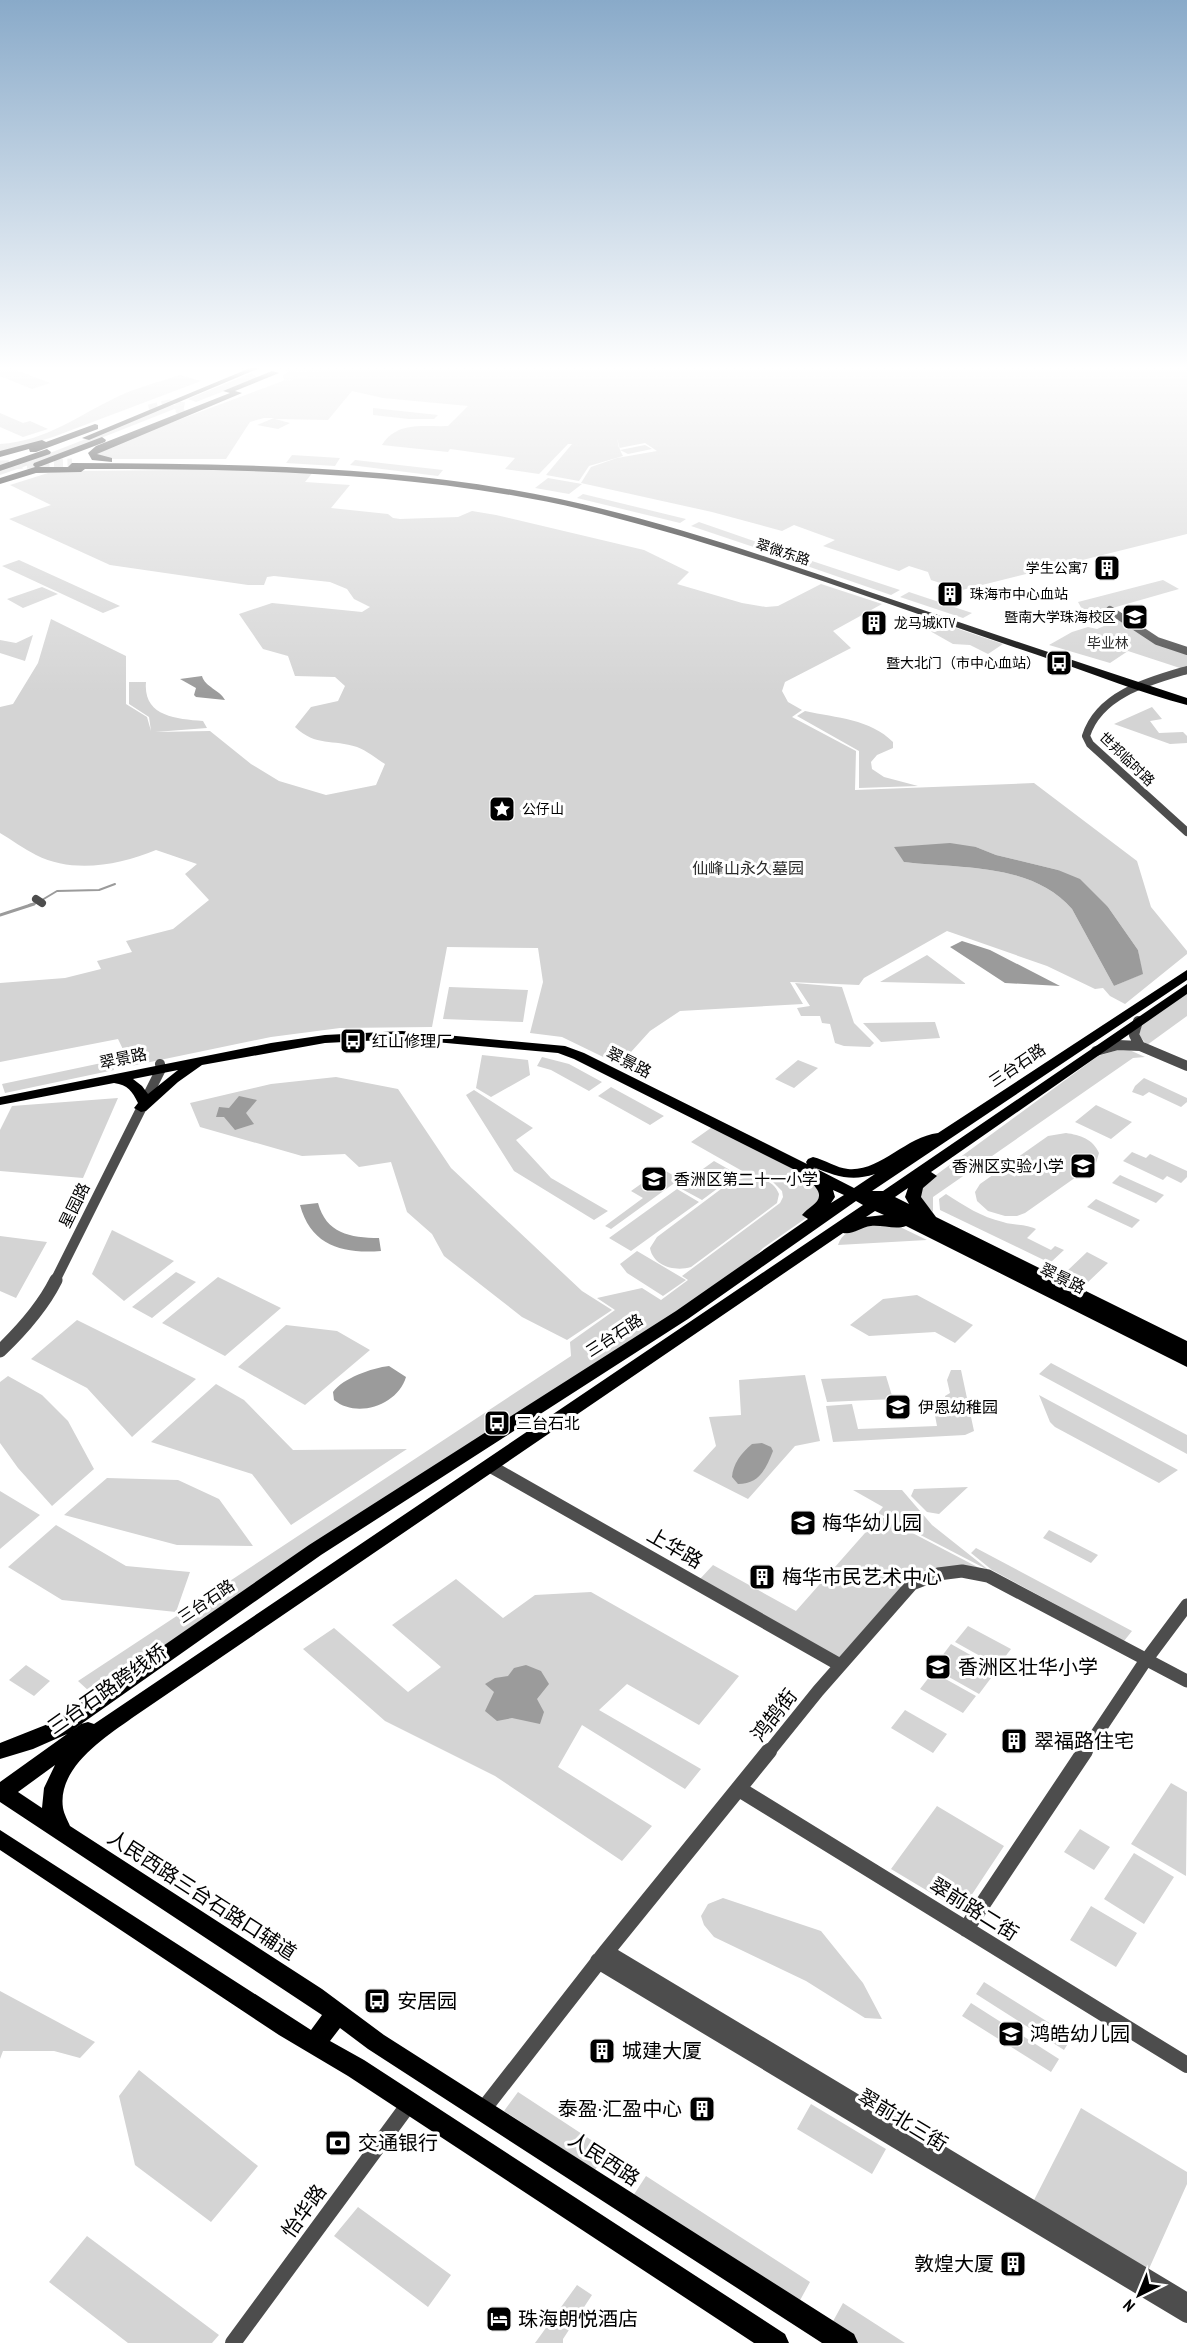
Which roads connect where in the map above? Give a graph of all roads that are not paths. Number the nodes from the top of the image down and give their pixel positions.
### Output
1 (16, 475) edge
2 (389, 475) edge
3 (0, 480) edge
4 (1110, 610) dead end
5 (1187, 651) edge
6 (1187, 669) edge
7 (1141, 684) junction
8 (1187, 696) edge
9 (1187, 702) edge
10 (1187, 832) edge
11 (1187, 974) edge
12 (1187, 988) edge
13 (1138, 1021) junction
14 (1140, 1046) junction
15 (1094, 1052) junction
16 (202, 1061) junction
17 (160, 1066) junction
18 (1187, 1066) edge
19 (111, 1079) junction
20 (0, 1096) edge
21 (0, 1101) edge
22 (143, 1104) junction
23 (951, 1133) junction
24 (965, 1141) junction
25 (776, 1153) junction
26 (812, 1162) junction
27 (870, 1196) junction
28 (934, 1229) junction
29 (738, 1276) junction
30 (736, 1298) junction
31 (1187, 1348) edge
32 (0, 1351) edge
33 (1187, 1360) edge
34 (490, 1466) junction
35 (360, 1522) junction
36 (381, 1540) junction
37 (328, 1559) junction
38 (1187, 1605) edge
39 (1146, 1660) junction
40 (840, 1665) junction
41 (1187, 1681) edge
42 (0, 1751) edge
43 (0, 1781) edge
44 (739, 1790) junction
45 (0, 1792) edge
46 (63, 1832) junction
47 (0, 1839) edge
48 (0, 1850) edge
49 (34, 1861) junction
50 (966, 1929) junction
51 (602, 1957) junction
52 (338, 2013) junction
53 (376, 2042) joint
54 (314, 2043) junction
55 (1187, 2065) edge
56 (409, 2104) junction
57 (482, 2111) junction
58 (1187, 2301) edge
59 (1187, 2315) edge
60 (757, 2334) edge
61 (232, 2343) edge
62 (776, 2343) edge
63 (845, 2343) edge

1 - 3 main road
2 - 7 main road, 翠微东路
4 - 5 street
6 - 7 street
7 - 8 main road, 翠微东路
7 - 9 main road, 翠微东路
7 - 10 street, 世邦临时路
11 - 23 main road, 三台石路
12 - 13 main road, 三台石路
13 - 14 street
13 - 15 main road, 三台石路
14 - 15 street
14 - 18 street
15 - 24 main road, 三台石路
16 - 17 main road, 翠景路
16 - 22 main road
16 - 25 main road, 翠景路
17 - 19 main road, 翠景路
17 - 20 main road, 翠景路
17 - 22 street, 星园路
17 - 26 main road, 翠景路
19 - 21 main road, 翠景路
19 - 22 main road
22 - 32 street, 星园路
23 - 26 main road
23 - 27 main road, 三台石路
24 - 27 main road, 三台石路
24 - 28 main road
25 - 27 main road, 翠景路
25 - 29 main road
26 - 27 main road, 翠景路
27 - 28 main road, 翠景路
27 - 29 main road, 三台石路
27 - 30 main road, 三台石路
28 - 30 main road
28 - 31 main road, 翠景路
28 - 33 main road, 翠景路
29 - 35 main road, 三台石路
30 - 34 main road, 三台石路
34 - 36 main road, 三台石路
34 - 40 street, 上华路
35 - 37 main road
35 - 42 main road, 三台石路
36 - 37 main road
36 - 46 main road, 三台石路
37 - 43 main road, 三台石路跨线桥
37 - 45 main road, 三台石路跨线桥
38 - 39 street
39 - 40 street, 鸿鹄街
39 - 41 street, 鸿鹄街
39 - 50 street
40 - 44 street, 鸿鹄街
44 - 50 street, 翠前路二街
44 - 51 street, 鸿鹄街
45 - 46 main road, 人民西路三台石路口辅道
46 - 52 main road, 人民西路三台石路口辅道
47 - 49 main road
48 - 49 main road
49 - 54 main road
50 - 55 street, 翠前路二街
51 - 57 street, 鸿鹄街
51 - 58 street, 翠前北三街
51 - 59 street, 翠前北三街
52 - 53 main road, 人民西路三台石路口辅道
52 - 54 main road
53 - 57 main road, 人民西路
54 - 56 main road
56 - 60 main road
56 - 61 street, 怡华路
57 - 63 main road, 人民西路
60 - 62 main road

